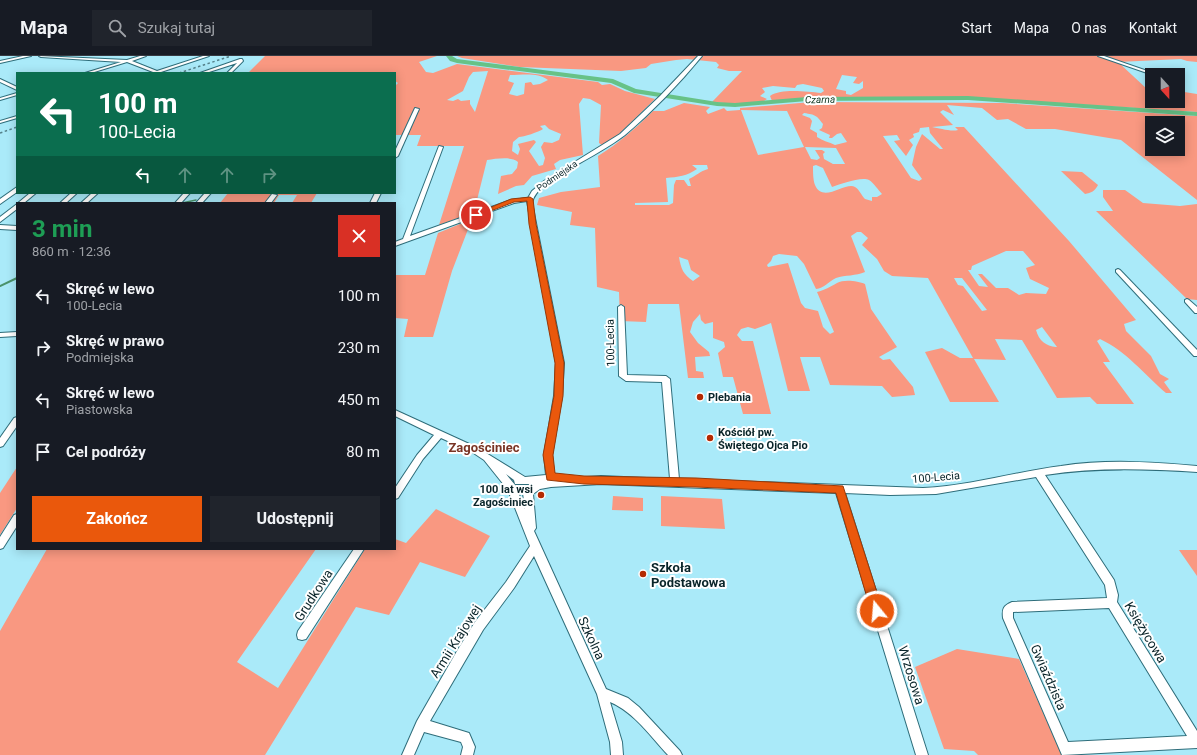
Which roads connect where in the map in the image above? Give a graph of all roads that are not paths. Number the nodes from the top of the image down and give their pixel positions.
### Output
1 (29, 56) edge
2 (41, 56) edge
3 (144, 56) edge
4 (206, 56) edge
5 (700, 56) edge
6 (1100, 56) edge
7 (128, 61) junction
8 (0, 62) edge
9 (218, 68) junction
10 (1145, 71) edge
11 (90, 72) edge
12 (156, 72) edge
13 (205, 72) edge
14 (213, 72) edge
15 (230, 72) edge
16 (0, 80) edge
17 (16, 88) edge
18 (16, 94) edge
19 (0, 99) edge
20 (417, 109) dead end
21 (16, 117) edge
22 (0, 122) edge
23 (441, 147) dead end
24 (396, 154) edge
25 (16, 190) edge
26 (32, 194) edge
27 (73, 194) edge
28 (94, 194) edge
29 (186, 194) edge
30 (207, 194) edge
31 (274, 195) dead end
32 (530, 199) junction
33 (0, 202) edge
34 (22, 202) edge
35 (64, 202) edge
36 (85, 202) edge
37 (179, 202) edge
38 (200, 202) edge
39 (269, 202) edge
40 (16, 207) edge
41 (0, 220) edge
42 (0, 227) edge
43 (16, 228) edge
44 (406, 240) junction
45 (396, 244) edge
46 (1118, 271) dead end
47 (1187, 301) dead end
48 (621, 307) dead end
49 (1197, 311) edge
50 (16, 334) edge
51 (0, 335) edge
52 (1197, 354) edge
53 (396, 413) edge
54 (16, 421) edge
55 (439, 434) junction
56 (0, 444) edge
57 (488, 459) junction
58 (1197, 469) edge
59 (1039, 474) junction
60 (551, 480) junction
61 (676, 482) junction
62 (527, 486) junction
63 (840, 489) junction
64 (513, 491) junction
65 (396, 493) edge
66 (16, 520) edge
67 (532, 535) junction
68 (0, 545) edge
69 (536, 548) junction
70 (358, 550) edge
71 (1112, 603) junction
72 (302, 635) dead end
73 (602, 693) junction
74 (421, 725) junction
75 (1197, 742) edge
76 (1066, 751) edge
77 (408, 755) edge
78 (468, 755) edge
79 (617, 755) edge
80 (676, 755) edge
81 (922, 755) edge

1 - 8 street
2 - 7 street
3 - 7 street
4 - 12 street
5 - 32 street, Podmiejska
6 - 10 street
7 - 11 street
7 - 12 street
9 - 13 street
9 - 14 street
9 - 15 street
16 - 17 street
18 - 19 street
20 - 24 street
21 - 22 street
23 - 44 street
25 - 33 street
26 - 34 street
27 - 35 street
28 - 36 street
29 - 37 street
30 - 38 street
31 - 39 street
32 - 44 street
32 - 60 street, Podmiejska
40 - 41 street
42 - 43 street
44 - 45 street
46 - 52 street
47 - 49 street
48 - 61 street, 100-Lecia
50 - 51 street
53 - 55 street
54 - 56 street
55 - 57 street
55 - 65 street
57 - 62 street
57 - 64 street
58 - 59 street, 100-Lecia
59 - 63 street, 100-Lecia
59 - 71 street, Księżycowa
60 - 61 street, 100-Lecia
60 - 62 street, 100-Lecia
61 - 63 street, 100-Lecia
62 - 64 street
62 - 64 street
62 - 67 street, Szkolna
63 - 81 street, Wrzosowa
64 - 67 street, Szkolna
66 - 68 street
67 - 69 street, Szkolna
69 - 73 street, Szkolna
69 - 74 street, Armii Krajowej
70 - 72 street, Grudkowa
71 - 75 street, Księżycowa
71 - 76 street, Gwiaździsta
73 - 79 street, Szkolna
73 - 80 street
74 - 77 street, Armii Krajowej
74 - 78 street
75 - 76 street

